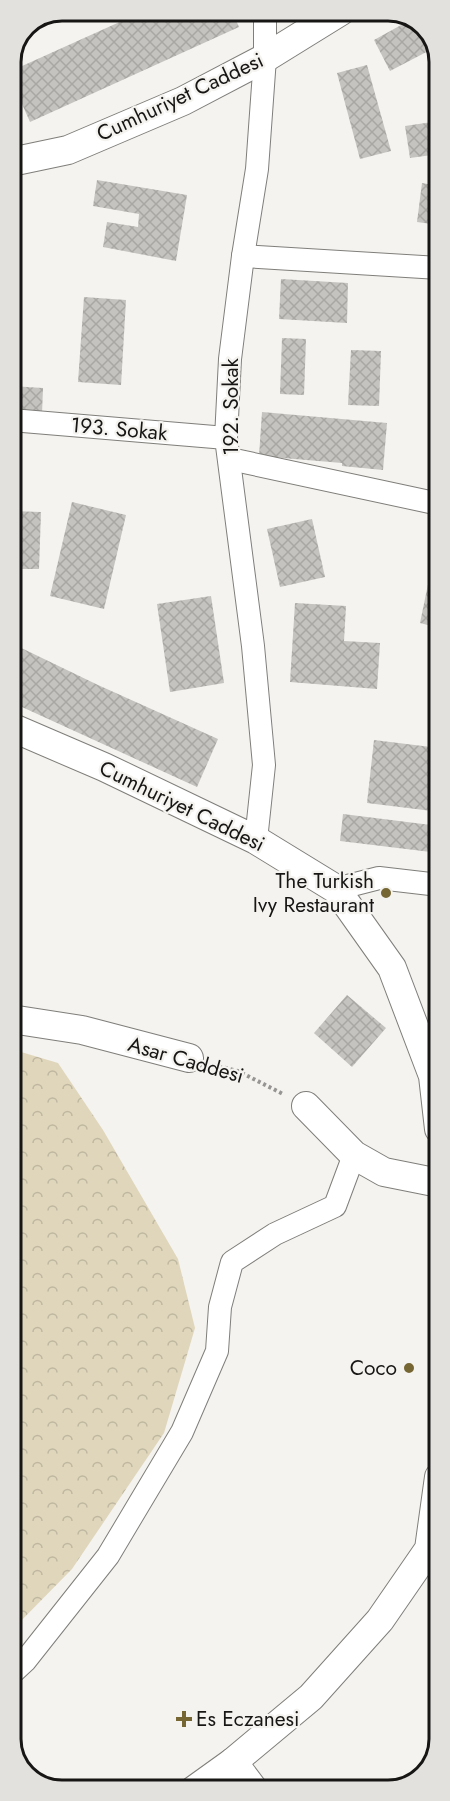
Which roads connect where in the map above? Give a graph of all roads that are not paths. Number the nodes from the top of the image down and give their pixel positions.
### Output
1 (265, 21) edge
2 (325, 21) edge
3 (265, 58) junction
4 (21, 160) edge
5 (243, 256) junction
6 (429, 267) edge
7 (21, 421) edge
8 (228, 448) junction
9 (429, 501) edge
10 (21, 731) edge
11 (256, 840) junction
12 (429, 884) edge
13 (336, 889) junction
14 (21, 1020) edge
15 (189, 1058) road end
16 (429, 1065) edge
17 (306, 1106) road end
18 (354, 1155) junction
19 (429, 1181) edge
20 (429, 1549) edge
21 (21, 1664) edge
22 (233, 1762) junction
23 (208, 1780) edge
24 (246, 1780) edge

1 - 3 street, 192. Sokak
2 - 3 street, Cumhuriyet Caddesi
3 - 4 street, Cumhuriyet Caddesi
3 - 5 street, 192. Sokak
5 - 6 street
5 - 8 street, 192. Sokak
7 - 8 street, 193. Sokak
8 - 9 street, 193. Sokak
8 - 11 street, 192. Sokak
10 - 11 street, Cumhuriyet Caddesi
11 - 13 street, Cumhuriyet Caddesi
12 - 13 street
13 - 16 street, Cumhuriyet Caddesi
14 - 15 street, Asar Caddesi
17 - 18 street
18 - 19 street
18 - 21 street
20 - 22 street
22 - 23 street
22 - 24 street

